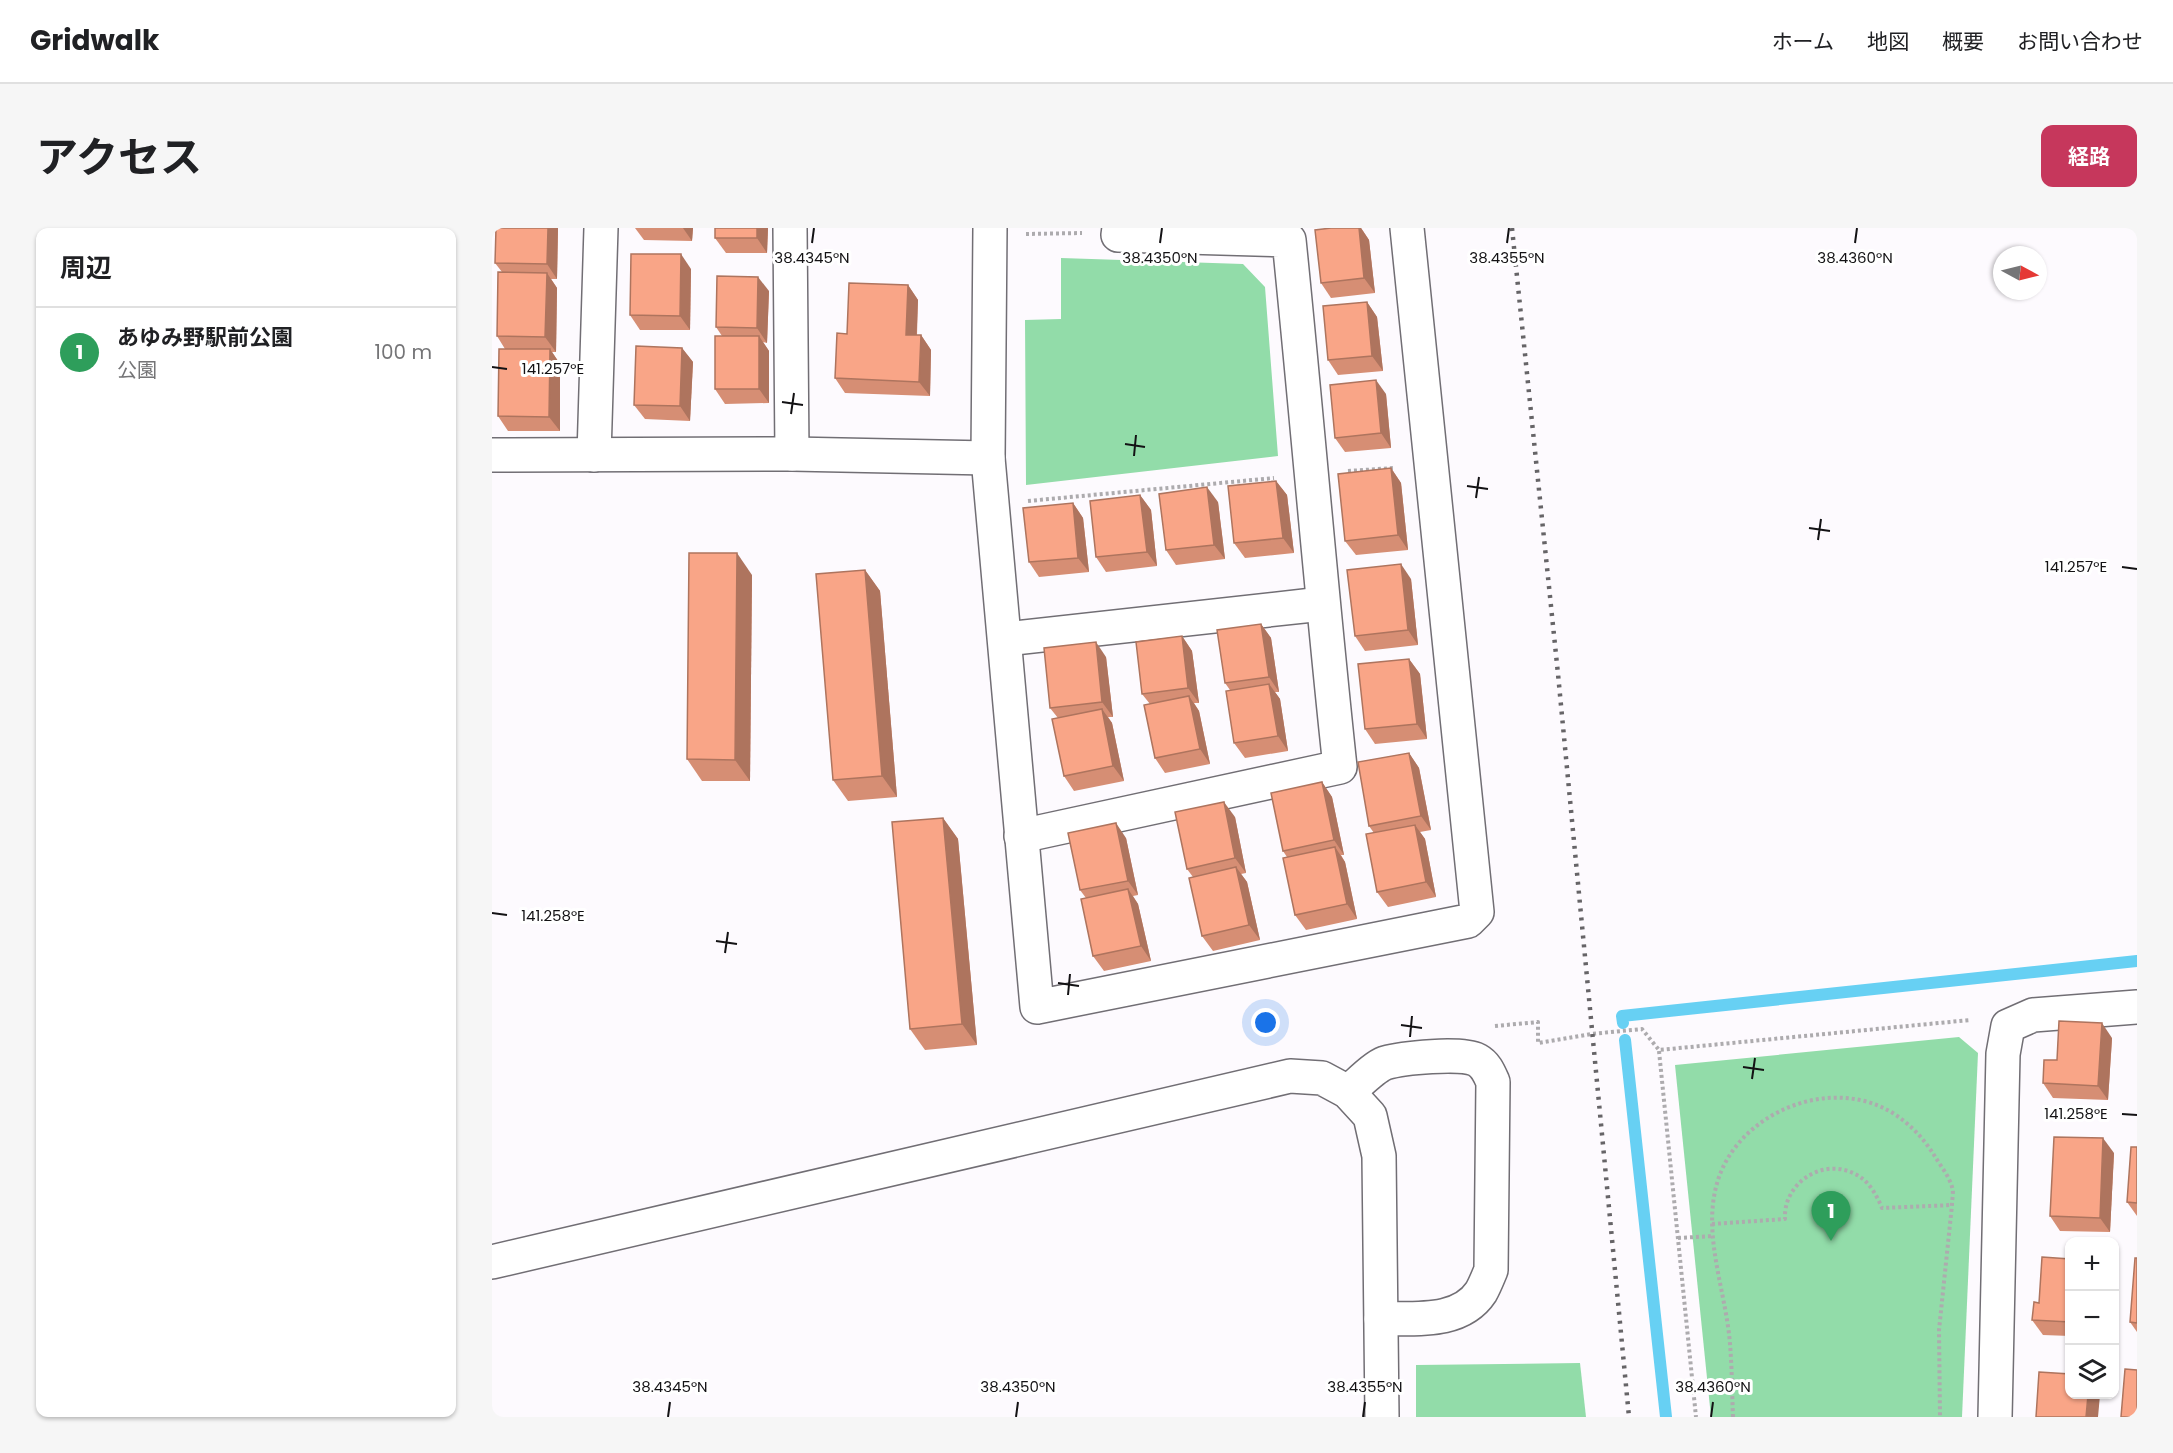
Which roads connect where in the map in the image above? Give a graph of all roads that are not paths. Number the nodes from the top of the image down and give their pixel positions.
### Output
1 (601, 228) edge
2 (790, 228) edge
3 (1407, 228) edge
4 (990, 231) edge
5 (1119, 231) edge
6 (792, 454) junction
7 (492, 455) edge
8 (594, 455) junction
9 (988, 458) junction
10 (1322, 604) junction
11 (1006, 639) junction
12 (1021, 836) junction
13 (2137, 1007) edge
14 (1348, 1092) junction
15 (492, 1262) edge
16 (1381, 1320) junction
17 (1382, 1417) edge
18 (1995, 1417) edge

1 - 8 street
2 - 6 street
3 - 12 street
4 - 9 street
5 - 10 street
6 - 8 street
6 - 9 street
7 - 8 street
9 - 11 street
10 - 11 street
10 - 12 street
11 - 12 street
13 - 18 street
14 - 15 street
14 - 16 street
14 - 16 street
16 - 17 street

